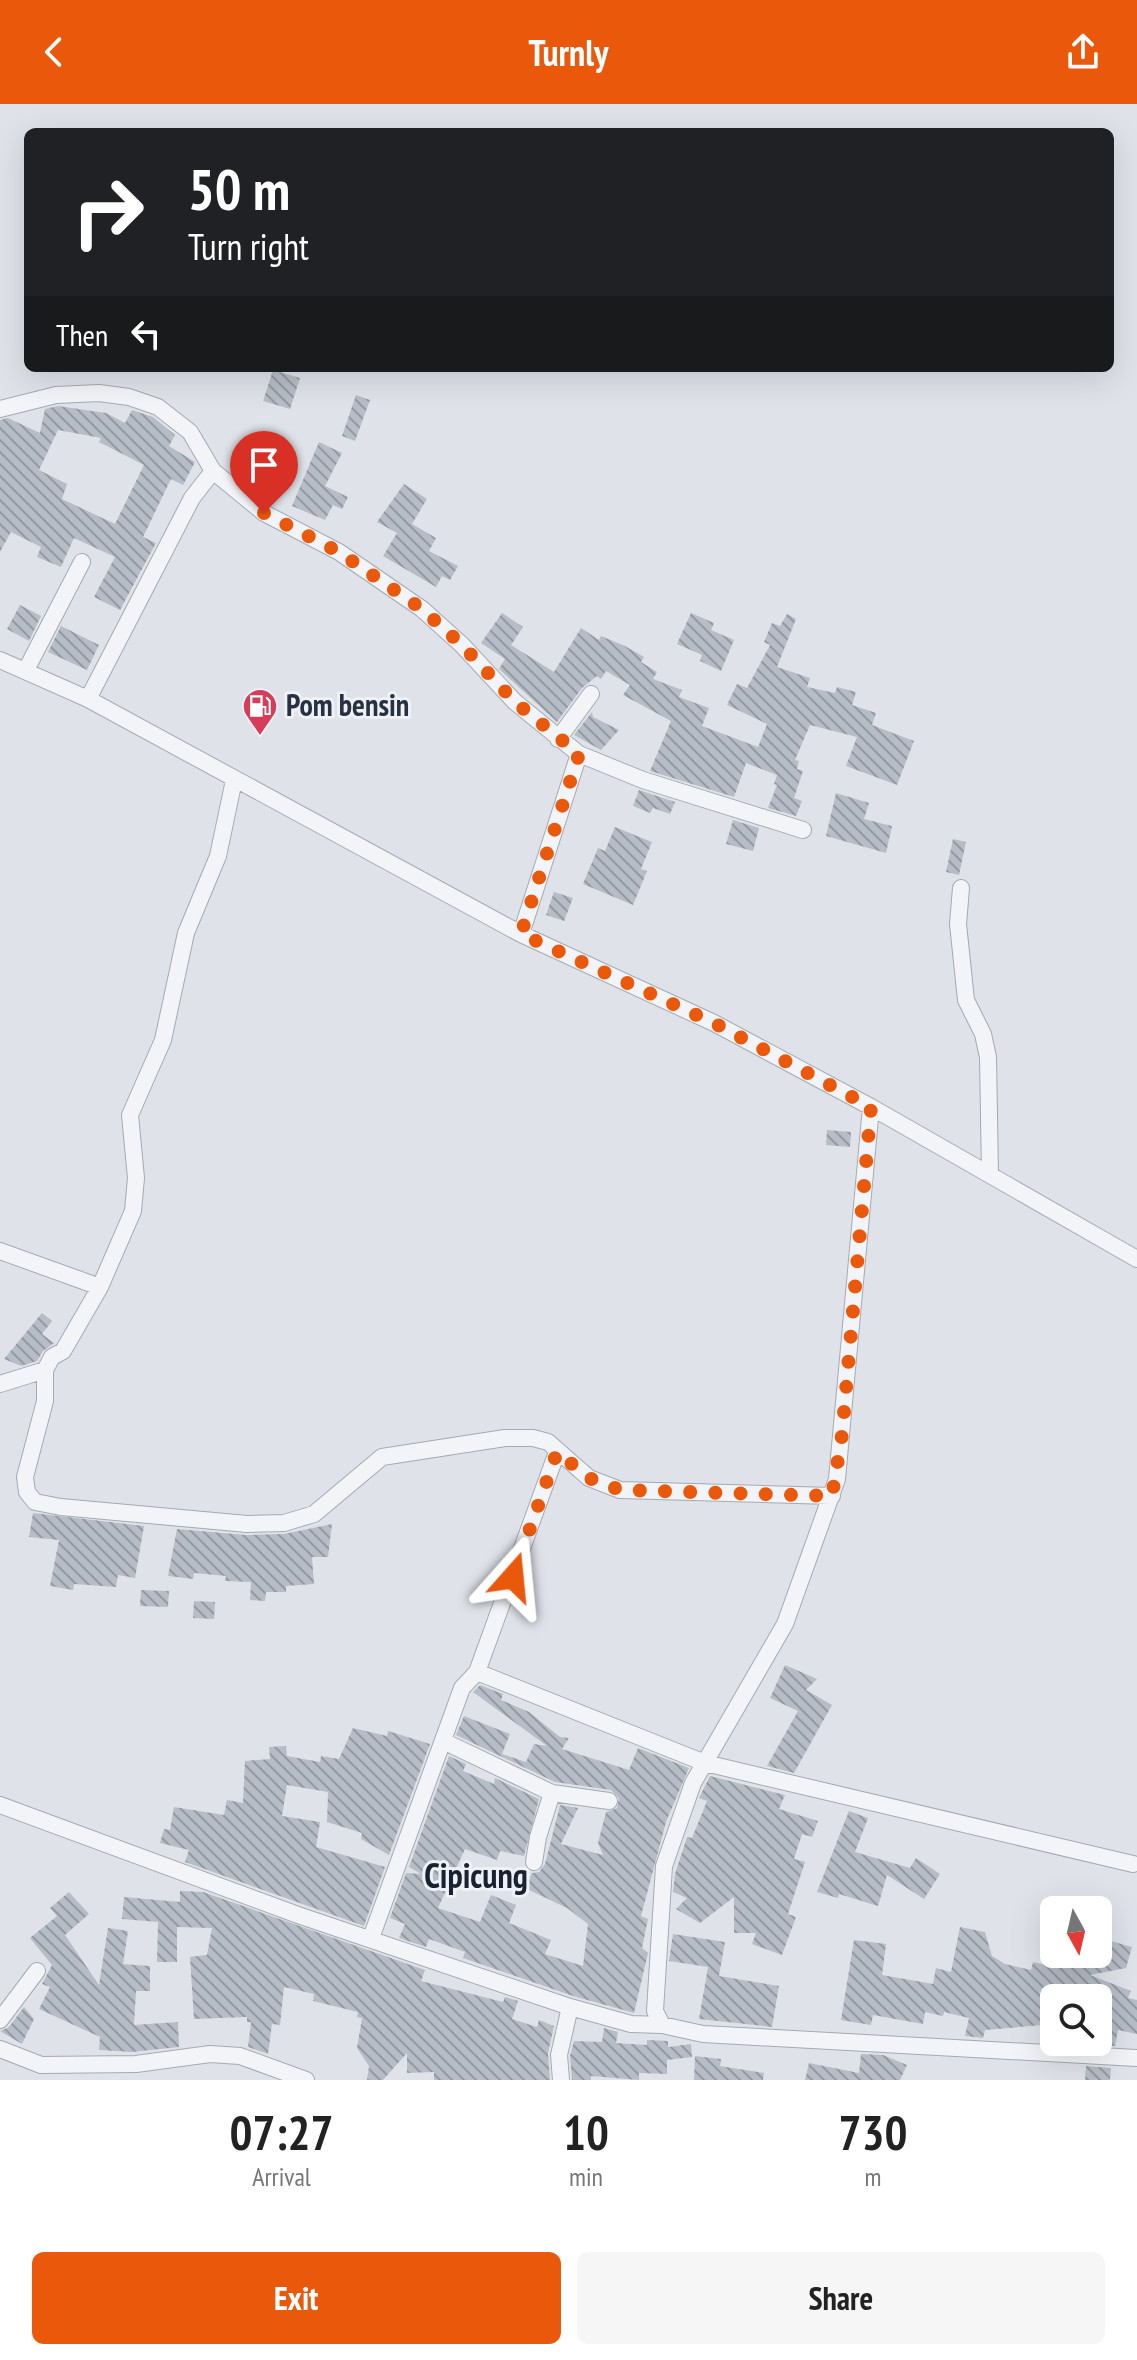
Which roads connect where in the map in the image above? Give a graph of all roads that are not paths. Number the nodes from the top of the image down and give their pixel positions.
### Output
1 (0, 409) edge
2 (213, 471) junction
3 (82, 562) dead end
4 (0, 660) edge
5 (26, 670) junction
6 (591, 694) dead end
7 (88, 699) junction
8 (558, 739) junction
9 (579, 754) junction
10 (234, 780) junction
11 (803, 830) dead end
12 (961, 888) dead end
13 (521, 934) junction
14 (871, 1107) junction
15 (990, 1174) junction
16 (0, 1251) edge
17 (1137, 1259) edge
18 (100, 1287) junction
19 (45, 1370) junction
20 (0, 1384) edge
21 (557, 1452) junction
22 (832, 1496) junction
23 (477, 1672) junction
24 (443, 1741) junction
25 (705, 1763) junction
26 (552, 1793) junction
27 (609, 1801) dead end
28 (0, 1805) edge
29 (534, 1862) dead end
30 (1133, 1864) dead end
31 (371, 1938) junction
32 (37, 1971) dead end
33 (570, 2007) junction
34 (0, 2020) edge
35 (662, 2025) junction
36 (0, 2049) edge
37 (1137, 2058) edge
38 (39, 2072) edge
39 (306, 2080) edge
40 (561, 2080) edge

1 - 2 street
2 - 7 street
2 - 8 street
3 - 5 street
4 - 5 street
5 - 7 street
6 - 8 street
7 - 10 street
8 - 9 street
9 - 11 street
9 - 13 street
10 - 13 street
10 - 18 street
12 - 15 street
13 - 14 street
14 - 15 street
14 - 22 street
15 - 17 street
16 - 18 street
18 - 19 street
19 - 20 street
19 - 21 street
21 - 22 street
21 - 23 street
22 - 25 street
23 - 24 street
23 - 25 street
24 - 26 street
24 - 31 street
25 - 30 street
25 - 35 street
26 - 27 street
26 - 29 street
28 - 31 street
31 - 33 street
32 - 34 street
33 - 35 street
33 - 40 street
35 - 37 street
36 - 38 street
38 - 39 street

